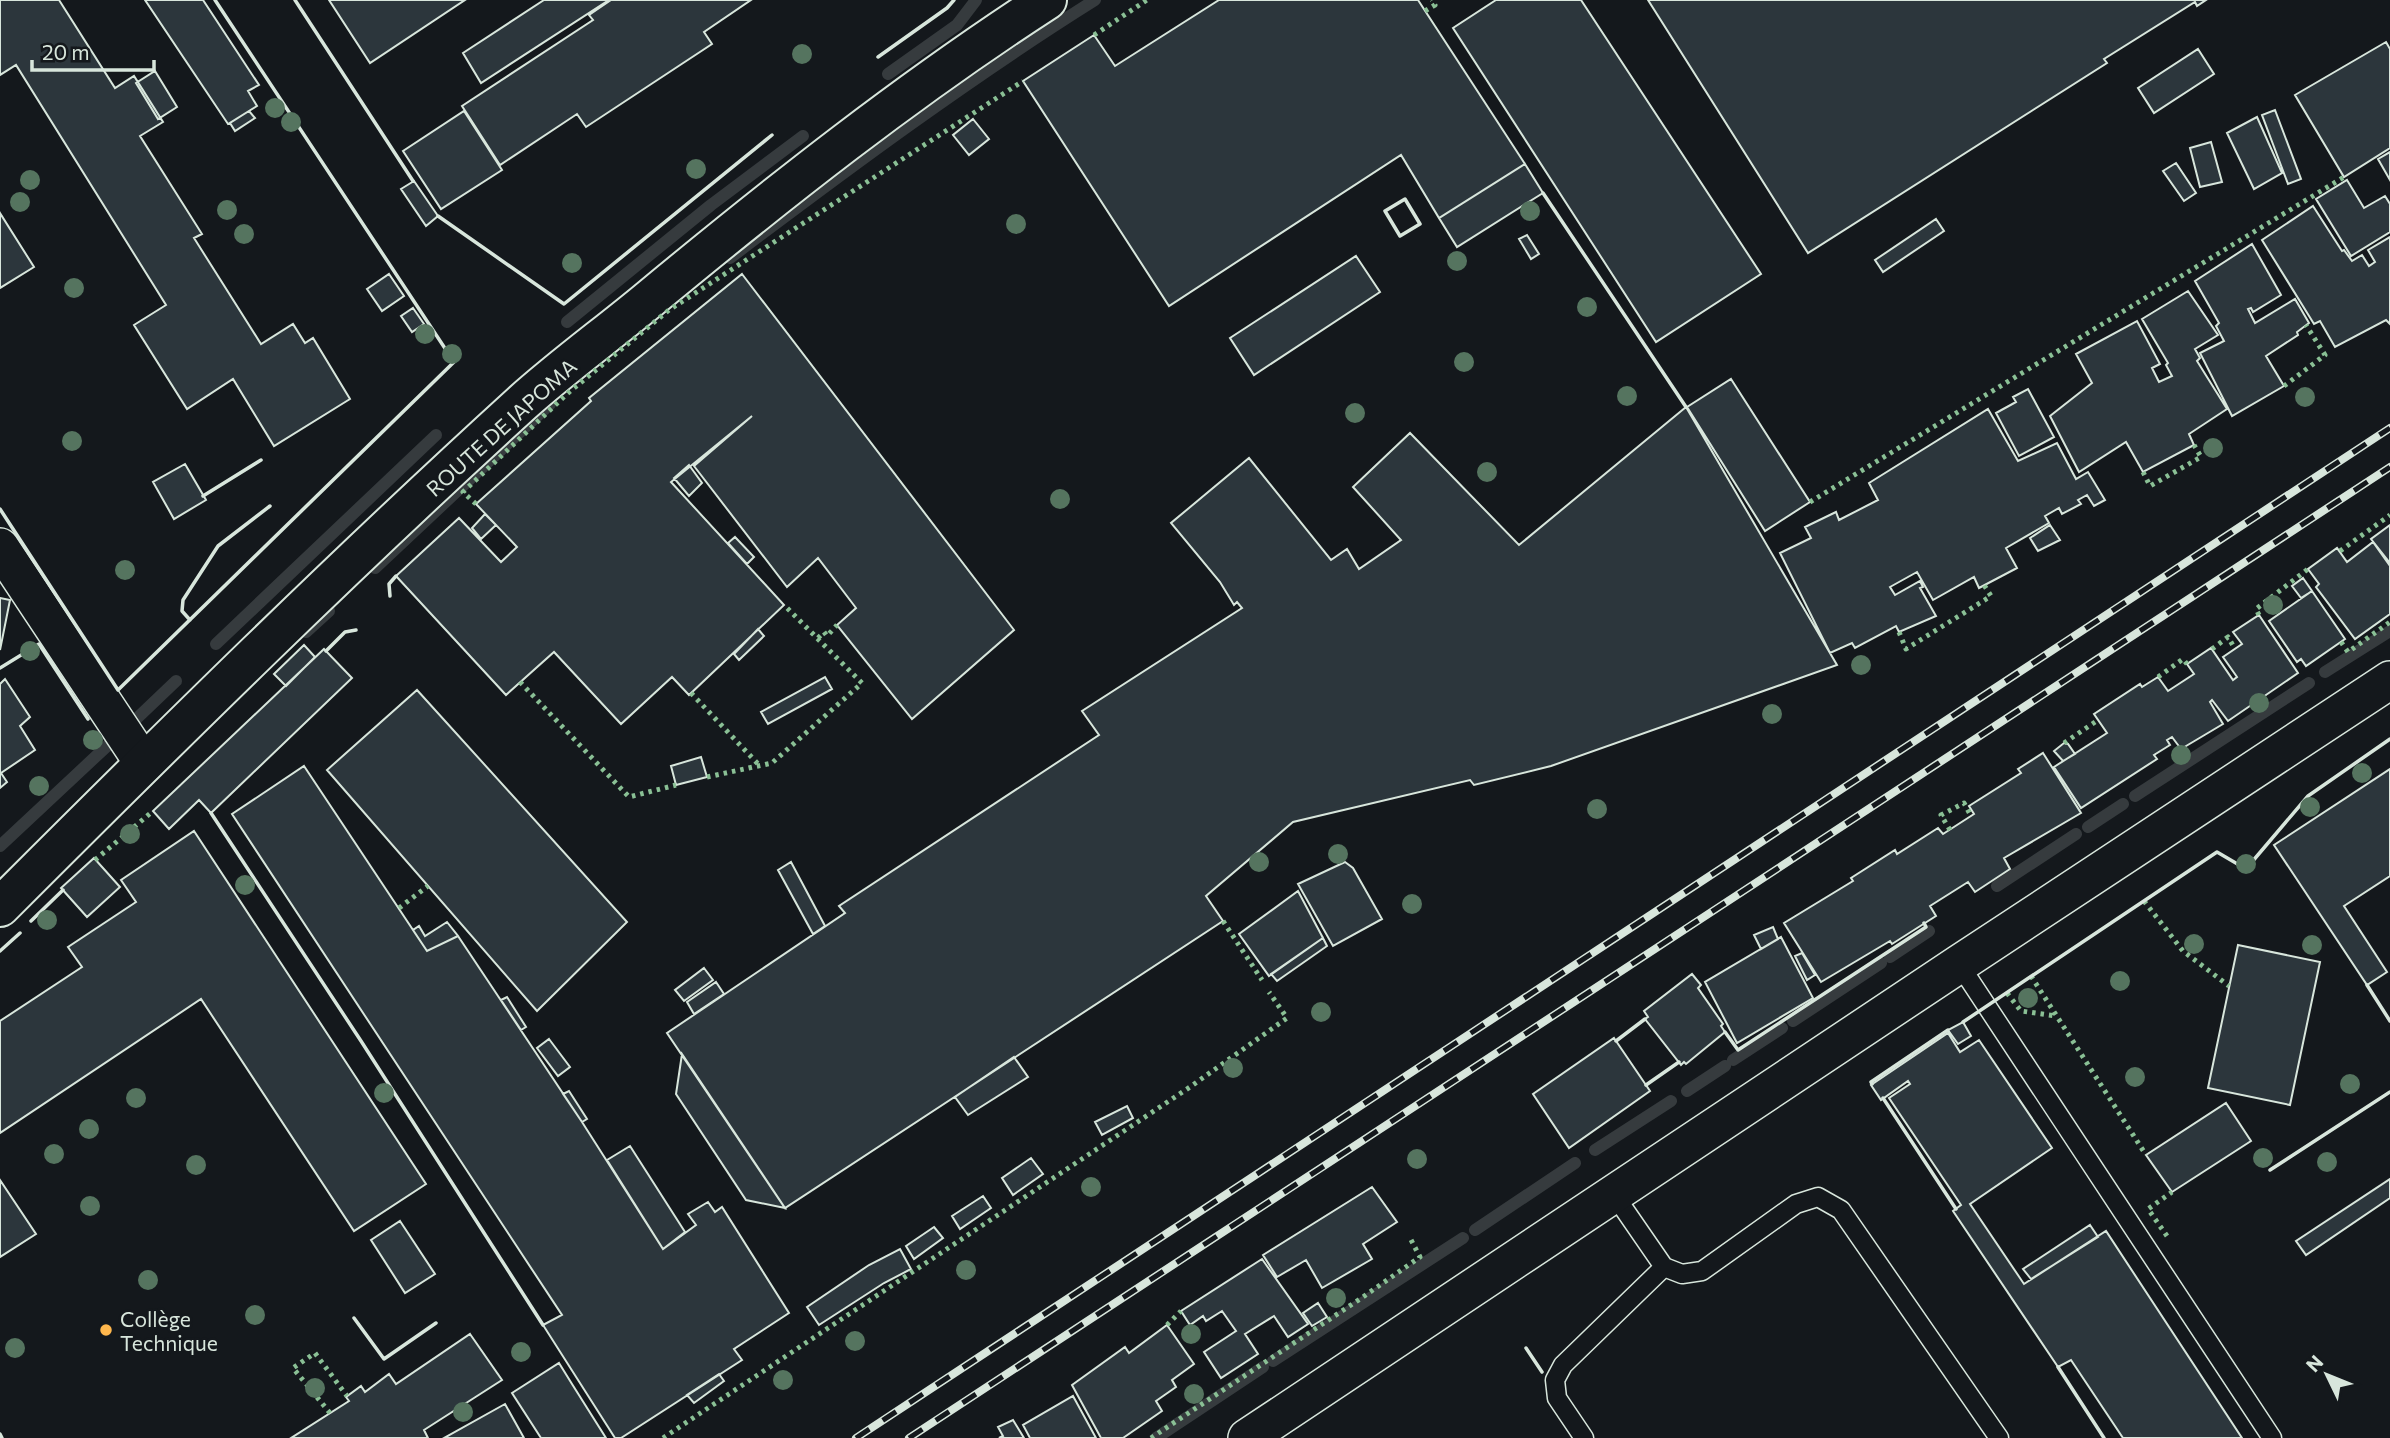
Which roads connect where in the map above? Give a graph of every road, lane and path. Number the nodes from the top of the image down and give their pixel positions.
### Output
1 (1047, 0) edge
2 (0, 547) edge
3 (2390, 680) edge
4 (144, 764) junction
5 (0, 907) edge
6 (1959, 964) junction
7 (1612, 1194) junction
8 (1664, 1267) junction
9 (1247, 1438) edge
10 (1584, 1438) edge
11 (1999, 1438) edge
12 (2272, 1438) edge

1 - 4 main road, ROUTE DE JAPOMA
2 - 4 street
3 - 6 street
4 - 5 main road, ROUTE DE JAPOMA
6 - 7 street
6 - 12 lane
7 - 8 lane
7 - 9 street
8 - 10 lane
8 - 11 lane

